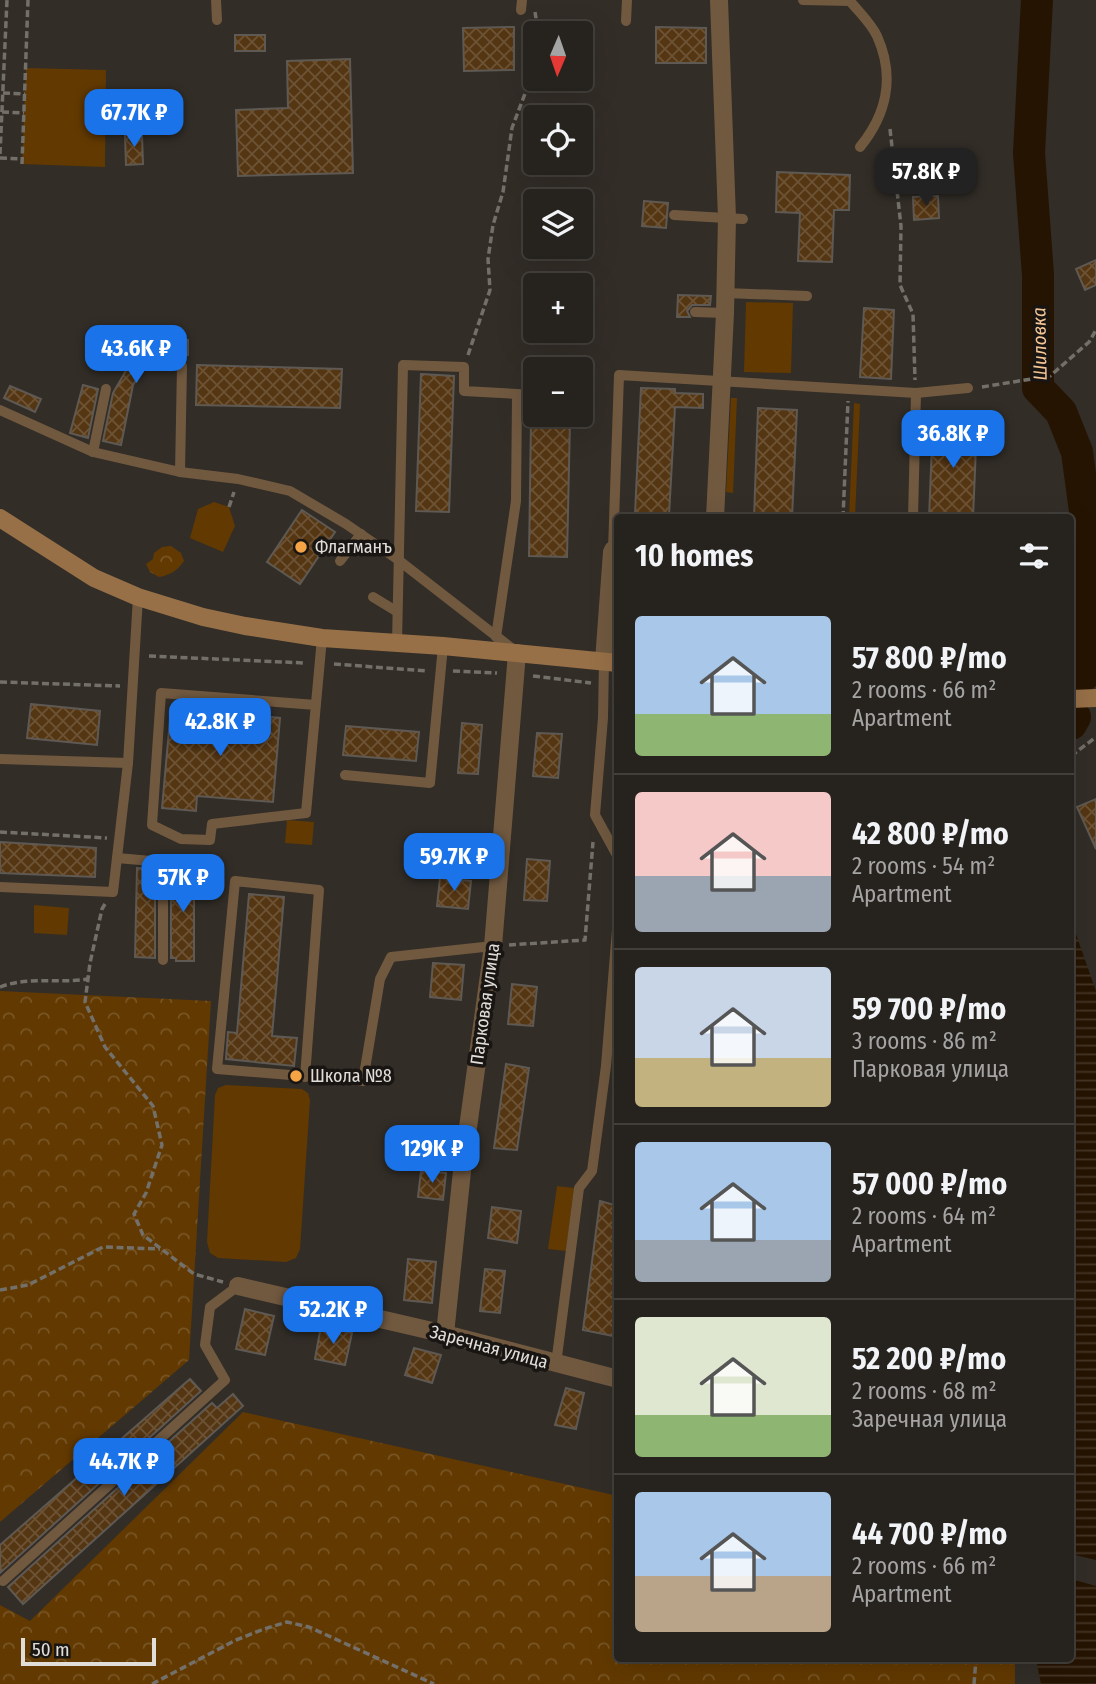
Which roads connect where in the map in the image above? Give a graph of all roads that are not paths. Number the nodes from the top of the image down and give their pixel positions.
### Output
1 (216, 0) edge
2 (627, 0) edge
3 (719, 0) edge
4 (803, 0) edge
5 (217, 20) dead end
6 (626, 21) dead end
7 (860, 147) dead end
8 (674, 215) dead end
9 (735, 219) junction
10 (725, 293) junction
11 (807, 296) dead end
12 (695, 312) dead end
13 (725, 313) junction
14 (182, 366) dead end
15 (722, 380) junction
16 (968, 388) road end
17 (106, 389) dead end
18 (916, 393) junction
19 (517, 394) junction
20 (523, 394) edge
21 (0, 411) edge
22 (93, 452) junction
23 (180, 472) junction
24 (616, 514) edge
25 (715, 514) edge
26 (913, 514) edge
27 (0, 518) edge
28 (361, 534) junction
29 (397, 559) junction
30 (340, 561) dead end
31 (614, 582) edge
32 (138, 597) junction
33 (373, 597) dead end
34 (397, 611) junction
35 (612, 627) edge
36 (496, 637) junction
37 (321, 638) junction
38 (397, 643) junction
39 (443, 646) junction
40 (517, 653) junction
41 (611, 662) edge
42 (1096, 698) edge
43 (1074, 699) edge
44 (316, 705) junction
45 (0, 759) edge
46 (128, 763) junction
47 (345, 775) dead end
48 (614, 849) edge
49 (117, 858) junction
50 (0, 887) edge
51 (493, 946) junction
52 (163, 960) dead end
53 (614, 1015) edge
54 (613, 1040) edge
55 (305, 1077) junction
56 (239, 1286) joint
57 (445, 1334) junction
58 (556, 1364) junction
59 (614, 1378) edge
60 (3, 1581) dead end

1 - 5 lane
2 - 6 lane
3 - 9 street
4 - 7 lane
8 - 9 lane
9 - 10 street
10 - 11 lane
10 - 13 street
12 - 13 lane
13 - 15 street
14 - 23 lane
15 - 18 lane
15 - 24 lane
15 - 25 street
16 - 18 lane
17 - 22 lane
18 - 26 lane
19 - 20 lane
19 - 29 lane
19 - 36 lane
21 - 22 lane
22 - 23 lane
23 - 28 lane
27 - 32 street
28 - 29 lane
28 - 30 lane
29 - 34 lane
29 - 36 lane
31 - 35 street
32 - 37 street
32 - 46 lane
33 - 34 lane
34 - 38 lane
35 - 41 street
36 - 40 lane
37 - 38 street
37 - 44 lane
38 - 39 street
39 - 40 street
39 - 47 lane
40 - 41 street
40 - 51 street, Парковая улица
41 - 48 lane
42 - 43 street
44 - 44 lane
45 - 46 lane
46 - 49 lane
49 - 50 lane
49 - 52 lane
51 - 55 lane
51 - 57 street, Парковая улица
53 - 54 lane
54 - 58 lane
55 - 55 lane
56 - 57 street, Заречная улица
56 - 60 lane
57 - 58 street, Заречная улица
58 - 59 street, Заречная улица

